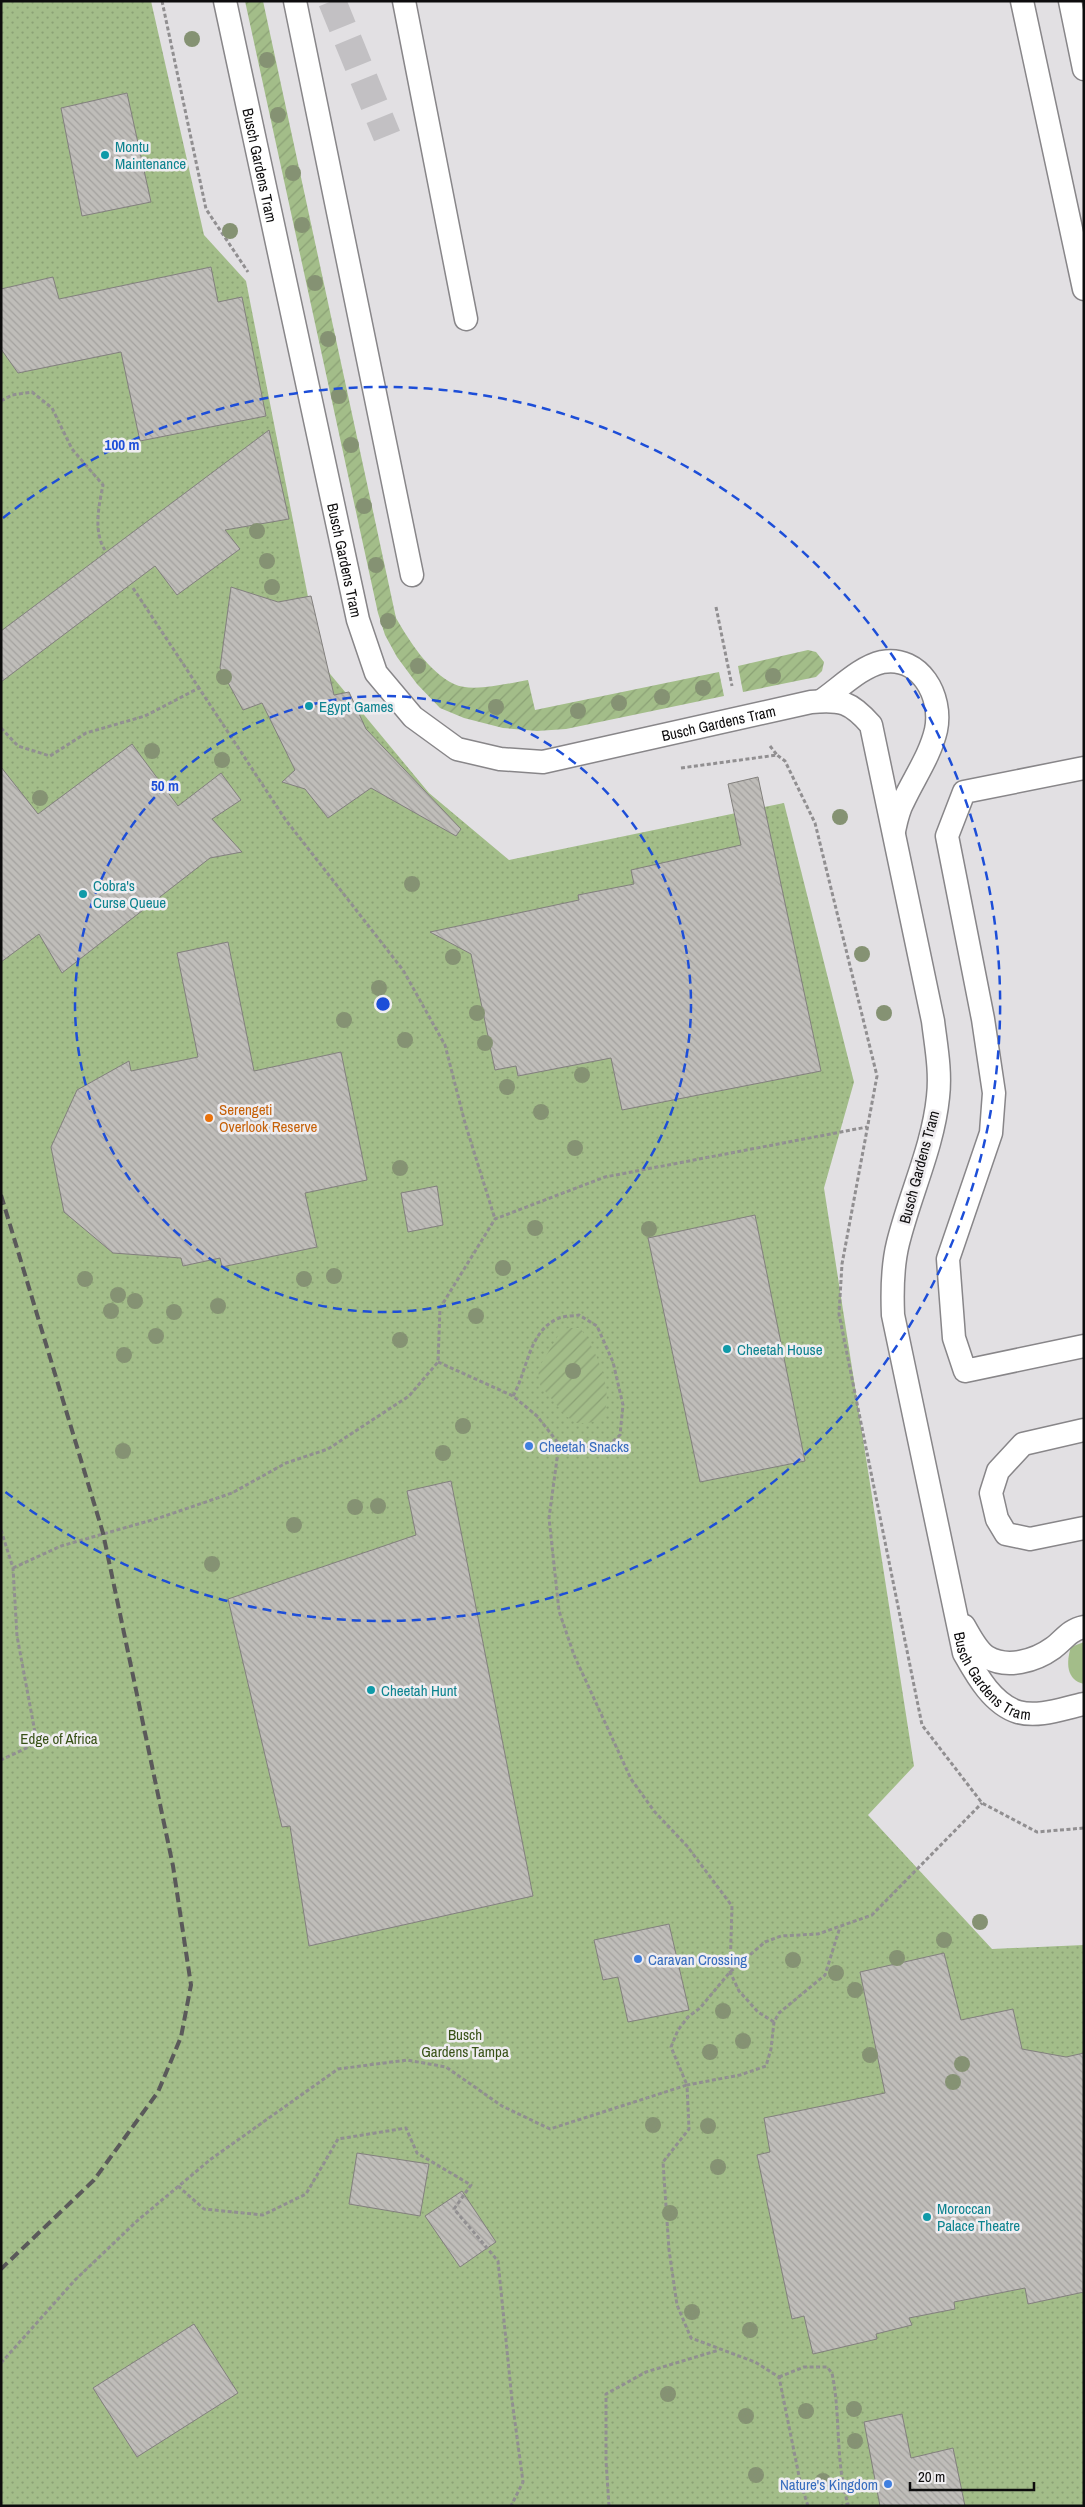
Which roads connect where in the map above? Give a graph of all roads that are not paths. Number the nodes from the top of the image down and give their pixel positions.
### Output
1 (226, 1) edge
2 (404, 1) edge
3 (1022, 1) edge
4 (1070, 1) edge
5 (296, 2) edge
6 (1084, 69) edge
7 (1084, 288) edge
8 (466, 319) dead end
9 (412, 575) dead end
10 (821, 701) junction
11 (1084, 768) edge
12 (893, 832) junction
13 (1084, 1346) edge
14 (1084, 1430) edge
15 (1084, 1528) edge
16 (955, 1610) junction
17 (1084, 1627) edge
18 (1084, 1704) edge

1 - 10 lane, Busch Gardens Tram
2 - 8 lane
3 - 7 lane
4 - 6 lane
5 - 9 lane
10 - 12 lane, Busch Gardens Tram
10 - 12 lane
11 - 13 lane
12 - 16 lane, Busch Gardens Tram
14 - 15 lane
16 - 17 lane, Busch Gardens Tram
16 - 18 lane, Busch Gardens Tram

